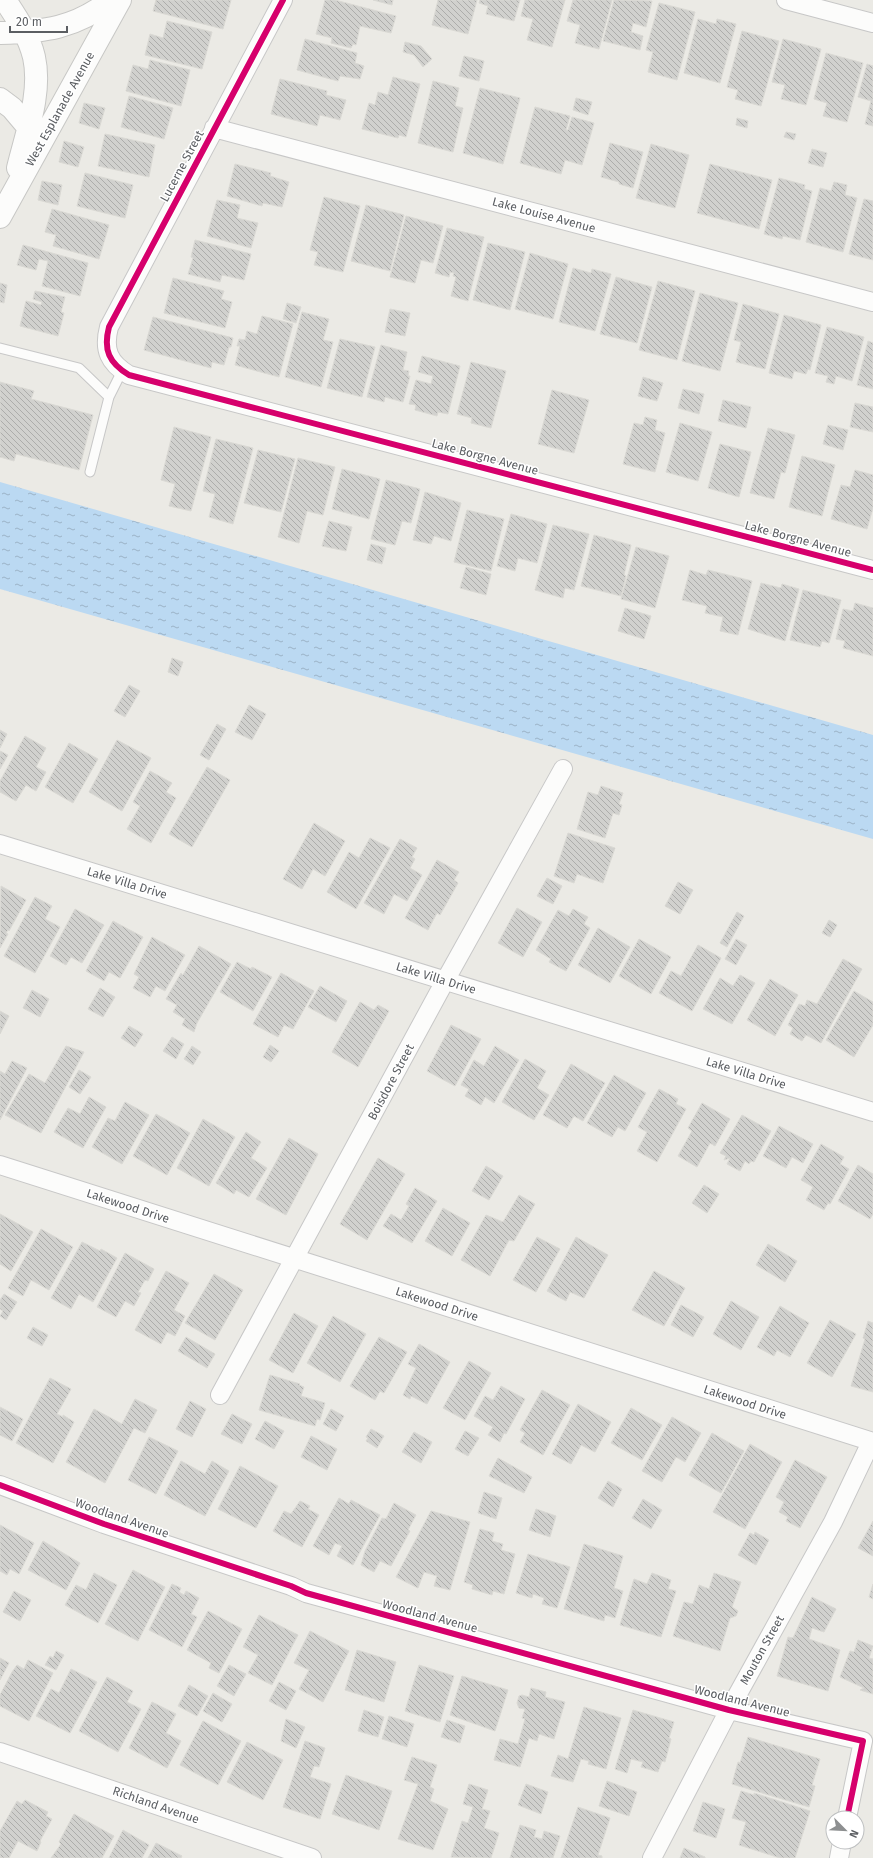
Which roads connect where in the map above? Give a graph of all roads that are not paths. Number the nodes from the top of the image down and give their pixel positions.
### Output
1 (6, 0) edge
2 (112, 0) edge
3 (120, 0) edge
4 (283, 0) edge
5 (786, 0) edge
6 (873, 23) edge
7 (26, 32) junction
8 (0, 33) edge
9 (0, 99) edge
10 (28, 127) junction
11 (214, 128) junction
12 (11, 197) junction
13 (0, 217) edge
14 (873, 302) edge
15 (106, 345) joint
16 (0, 348) edge
17 (122, 371) junction
18 (109, 397) junction
19 (90, 472) dead end
20 (873, 570) edge
21 (563, 770) dead end
22 (0, 844) edge
23 (445, 981) junction
24 (873, 1112) edge
25 (0, 1166) edge
26 (295, 1259) junction
27 (220, 1395) dead end
28 (872, 1442) edge
29 (0, 1485) edge
30 (729, 1710) junction
31 (0, 1752) edge
32 (849, 1810) edge
33 (312, 1858) edge
34 (652, 1858) edge

1 - 7 main road
2 - 7 main road
3 - 12 main road, West Esplanade Avenue
4 - 11 street, Lucerne Street
5 - 6 street
7 - 8 main road
7 - 10 main road
9 - 10 main road
10 - 12 main road
11 - 14 street, Lake Louise Avenue
11 - 15 street, Lucerne Street
12 - 13 main road, West Esplanade Avenue
15 - 17 street, Lake Borgne Avenue
16 - 18 lane
17 - 18 lane
17 - 20 street, Lake Borgne Avenue
18 - 19 lane
21 - 23 street, Boisdore Street
22 - 23 street, Lake Villa Drive
23 - 24 street, Lake Villa Drive
23 - 26 street, Boisdore Street
25 - 26 street, Lakewood Drive
26 - 27 street, Boisdore Street
26 - 28 street, Lakewood Drive
28 - 30 street, Mouton Street
29 - 30 street, Woodland Avenue
30 - 32 street, Woodland Avenue
30 - 34 street, Mouton Street
31 - 33 street, Richland Avenue

